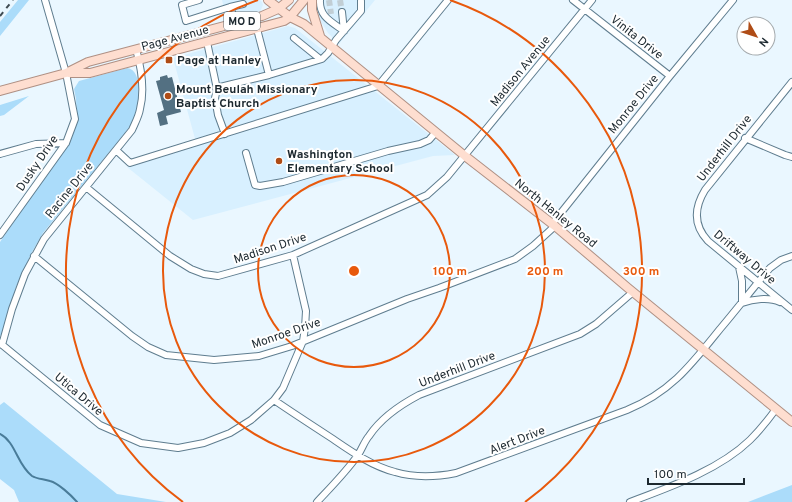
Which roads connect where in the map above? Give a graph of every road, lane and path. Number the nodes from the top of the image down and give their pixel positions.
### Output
1 (45, 0) edge
2 (199, 0) edge
3 (268, 0) edge
4 (304, 0) edge
5 (312, 0) edge
6 (320, 0) edge
7 (448, 0) edge
8 (573, 0) edge
9 (592, 0) edge
10 (733, 0) edge
11 (285, 1) edge
12 (361, 1) dead end
13 (243, 4) dead end
14 (230, 7) junction
15 (278, 9) junction
16 (296, 10) junction
17 (585, 10) junction
18 (342, 12) tunnel mouth
19 (331, 14) tunnel mouth
20 (290, 17) junction
21 (331, 21) junction
22 (236, 22) junction
23 (304, 24) junction
24 (257, 29) junction
25 (344, 31) junction
26 (320, 36) junction
27 (294, 38) dead end
28 (206, 42) junction
29 (332, 47) junction
30 (136, 49) junction
31 (320, 59) junction
32 (139, 60) junction
33 (66, 73) junction
34 (269, 75) junction
35 (670, 76) junction
36 (792, 82) edge
37 (378, 86) junction
38 (216, 88) junction
39 (0, 91) edge
40 (436, 132) junction
41 (225, 134) junction
42 (745, 138) junction
43 (66, 143) junction
44 (116, 150) junction
45 (246, 153) dead end
46 (0, 154) edge
47 (465, 156) junction
48 (792, 157) edge
49 (86, 187) junction
50 (554, 225) junction
51 (0, 235) edge
52 (703, 236) joint
53 (293, 255) junction
54 (34, 256) junction
55 (792, 256) edge
56 (739, 267) junction
57 (758, 282) junction
58 (633, 292) junction
59 (742, 303) junction
60 (784, 303) junction
61 (792, 310) edge
62 (303, 341) junction
63 (1, 344) edge
64 (703, 350) junction
65 (274, 400) junction
66 (776, 409) junction
67 (792, 422) edge
68 (358, 455) junction
69 (317, 502) edge
70 (630, 502) edge

1 - 33 street, Dusky Drive
2 - 14 street
3 - 15 main road, North Hanley Road
4 - 16 main road, Page Avenue / MO D
5 - 26 main road
6 - 21 street
7 - 37 street
8 - 17 street, Vinita Drive
9 - 17 street, Madison Avenue
10 - 35 street, Monroe Drive
11 - 15 main road, Page Avenue / MO D
11 - 16 main road, North Hanley Road
12 - 25 street
13 - 14 street
14 - 22 street
15 - 20 main road, North Hanley Road
15 - 22 main road, Page Avenue / MO D
15 - 24 main road
16 - 20 main road, Page Avenue / MO D
16 - 23 main road, North Hanley Road
17 - 35 street, Vinita Drive
17 - 47 street, Madison Avenue
18 - 25 street
19 - 21 street
20 - 23 main road, North Hanley Road
20 - 24 main road, Page Avenue / MO D
21 - 25 street
22 - 30 main road, Page Avenue / MO D
23 - 26 main road, North Hanley Road
24 - 28 main road, Page Avenue / MO D
24 - 34 street
25 - 29 street
26 - 29 main road, North Hanley Road
27 - 31 street
28 - 32 main road, Page Avenue / MO D
28 - 38 street
29 - 31 street
29 - 37 main road, North Hanley Road
30 - 32 street, Racine Drive
30 - 33 main road, Page Avenue / MO D
31 - 34 street
32 - 33 main road, Page Avenue / MO D
32 - 44 street, Racine Drive
33 - 39 main road, Page Avenue / MO D
33 - 43 street, Dusky Drive
34 - 38 street
35 - 50 street, Monroe Drive
36 - 42 street, Underhill Drive
37 - 40 main road, North Hanley Road
37 - 41 street
38 - 41 street
40 - 45 street
40 - 47 main road, North Hanley Road
41 - 44 street
42 - 48 street
42 - 52 street, Underhill Drive
43 - 46 street
43 - 51 street, Dusky Drive
44 - 49 street, Racine Drive
47 - 50 main road, North Hanley Road
47 - 53 street, Madison Drive
49 - 53 street, Madison Drive
49 - 54 street, Racine Drive
50 - 58 main road, North Hanley Road
50 - 62 street, Monroe Drive
52 - 56 street, Driftway Drive
53 - 62 street, Utica Drive
54 - 62 street, Monroe Drive
54 - 63 street, Racine Drive
55 - 57 street, Alert Drive
56 - 57 street, Driftway Drive
56 - 59 street
57 - 59 street, Alert Drive
57 - 60 street, Driftway Drive
58 - 64 main road, North Hanley Road
58 - 68 street, Underhill Drive
59 - 60 street
59 - 64 street, Alert Drive
60 - 61 street, Driftway Drive
62 - 65 street, Utica Drive
63 - 65 street, Utica Drive
64 - 66 main road, North Hanley Road
64 - 68 street, Alert Drive
65 - 68 street, Alert Drive
66 - 67 main road, North Hanley Road
66 - 70 street
68 - 69 street, Underhill Drive

